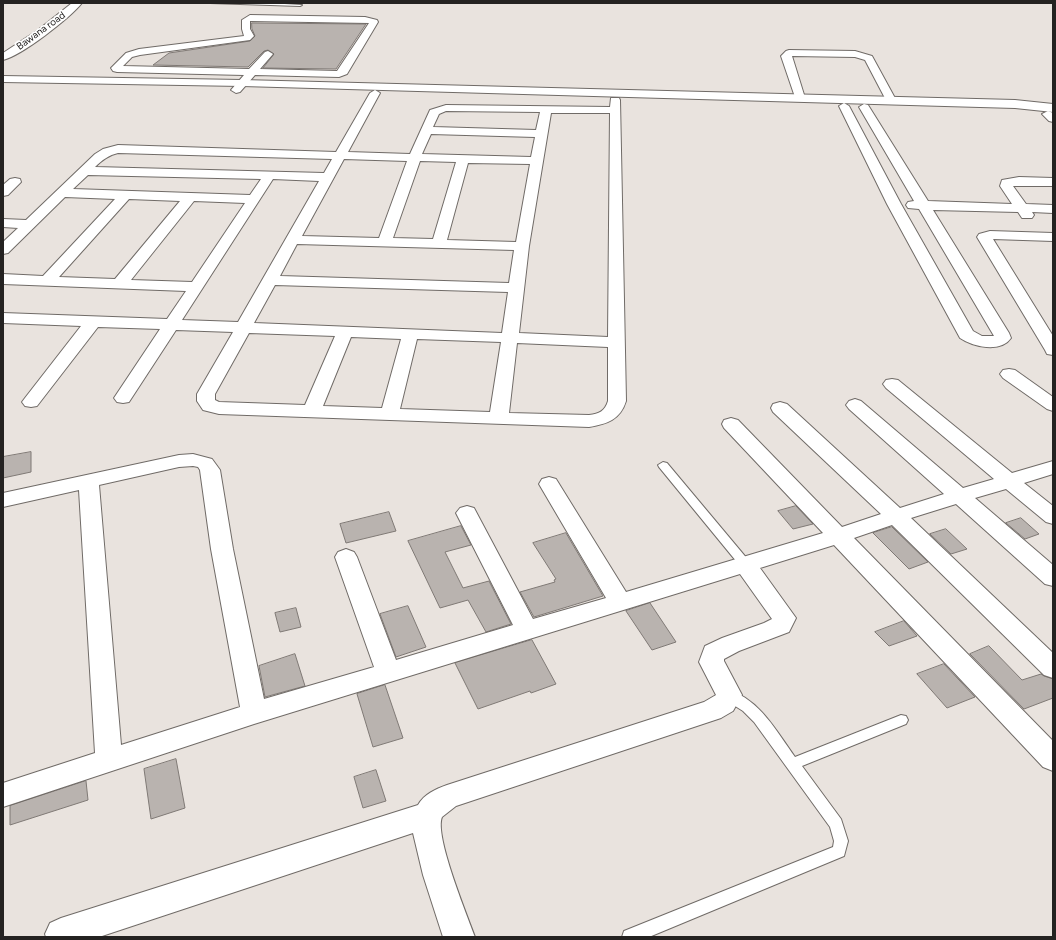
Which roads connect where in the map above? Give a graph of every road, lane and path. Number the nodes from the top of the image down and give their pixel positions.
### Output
1 (62, 3) edge
2 (77, 3) edge
3 (212, 3) edge
4 (300, 5) dead end
5 (29, 29) dead end
6 (268, 54) dead end
7 (3, 57) edge
8 (252, 72) junction
9 (3, 79) edge
10 (3, 86) edge
11 (239, 87) junction
12 (375, 93) junction
13 (800, 98) junction
14 (891, 100) junction
15 (615, 105) junction
16 (844, 106) junction
17 (864, 107) junction
18 (546, 108) junction
19 (1052, 114) edge
20 (427, 130) junction
21 (541, 134) junction
22 (340, 155) junction
23 (415, 157) junction
24 (464, 158) junction
25 (537, 161) junction
26 (85, 171) junction
27 (270, 175) junction
28 (328, 177) junction
29 (15, 182) dead end
30 (1053, 182) edge
31 (3, 192) edge
32 (62, 193) junction
33 (125, 195) junction
34 (190, 197) junction
35 (255, 199) junction
36 (894, 204) junction
37 (922, 205) junction
38 (1022, 208) junction
39 (1053, 209) edge
40 (3, 223) edge
41 (30, 224) junction
42 (1048, 236) edge
43 (293, 240) junction
44 (385, 241) junction
45 (439, 243) junction
46 (522, 246) junction
47 (1053, 249) edge
48 (3, 250) edge
49 (3, 279) edge
50 (270, 280) junction
51 (47, 281) junction
52 (119, 284) junction
53 (197, 287) junction
54 (517, 288) junction
55 (5, 320) edge
56 (93, 322) junction
57 (172, 324) junction
58 (244, 327) junction
59 (345, 331) junction
60 (410, 334) junction
61 (510, 338) junction
62 (617, 342) junction
63 (1053, 350) edge
64 (1009, 374) dead end
65 (892, 384) dead end
66 (123, 398) dead end
67 (31, 402) dead end
68 (855, 405) dead end
69 (1053, 405) edge
70 (780, 408) dead end
71 (312, 411) junction
72 (390, 413) junction
73 (499, 417) junction
74 (731, 424) dead end
75 (663, 465) dead end
76 (1053, 467) edge
77 (1008, 480) junction
78 (89, 482) junction
79 (549, 484) dead end
80 (959, 496) junction
81 (3, 500) edge
82 (467, 514) dead end
83 (896, 516) junction
84 (1053, 517) edge
85 (838, 536) junction
86 (346, 558) dead end
87 (745, 564) junction
88 (1053, 578) edge
89 (620, 602) junction
90 (527, 630) junction
91 (1053, 668) edge
92 (388, 672) junction
93 (729, 695) junction
94 (254, 713) junction
95 (901, 720) dead end
96 (1053, 759) edge
97 (109, 760) junction
98 (793, 764) junction
99 (3, 795) edge
100 (427, 815) junction
101 (61, 934) dead end
102 (459, 937) edge
103 (630, 937) edge

1 - 5 street, Bawana road
2 - 7 street, Bawana road
3 - 4 lane
6 - 8 street
8 - 8 street
8 - 11 street
9 - 11 street
10 - 11 street
11 - 12 street
11 - 13 street
12 - 15 street
12 - 22 street
13 - 14 street
13 - 14 street
14 - 19 street
15 - 16 street
15 - 18 street
15 - 62 street
16 - 17 street
16 - 36 street
17 - 19 street
17 - 37 street
18 - 20 street
18 - 21 street
20 - 21 street
20 - 23 street
21 - 25 street
22 - 23 street
22 - 26 street
22 - 28 street
23 - 24 street
23 - 44 street
24 - 25 street
24 - 45 street
25 - 46 street
26 - 27 street
26 - 32 street
27 - 28 street
27 - 35 street
28 - 43 street
29 - 31 street
30 - 38 street
32 - 33 street
32 - 41 street
33 - 34 street
33 - 51 street
34 - 35 street
34 - 52 street
35 - 53 street
36 - 37 street
36 - 37 street
37 - 38 street
38 - 39 street
38 - 42 street
40 - 41 street
41 - 48 street
42 - 47 street
42 - 63 street
43 - 44 street
43 - 50 street
44 - 45 street
45 - 46 street
46 - 54 street
49 - 51 street
50 - 54 street
50 - 58 street
51 - 52 street
52 - 53 street
53 - 57 street
54 - 61 street
55 - 56 street
56 - 57 street
56 - 67 street
57 - 58 street
57 - 66 street
58 - 59 street
58 - 71 street
59 - 60 street
59 - 71 street
60 - 61 street
60 - 72 street
61 - 62 street
61 - 73 street
62 - 73 street
64 - 69 street
65 - 77 street
68 - 80 street
70 - 83 street
71 - 72 street
72 - 73 street
74 - 85 street
75 - 87 lane
76 - 77 street
77 - 80 street
77 - 84 street
78 - 81 street
78 - 94 street
78 - 97 street
79 - 89 street
80 - 83 street
80 - 88 street
82 - 90 street
83 - 85 street
83 - 91 street
85 - 87 street
85 - 96 street
86 - 92 street
87 - 89 street
87 - 93 street
89 - 90 street
90 - 92 street
92 - 94 street
93 - 98 lane
93 - 100 street
94 - 97 street
95 - 98 lane
97 - 99 street
98 - 103 lane
100 - 101 street
100 - 102 street

